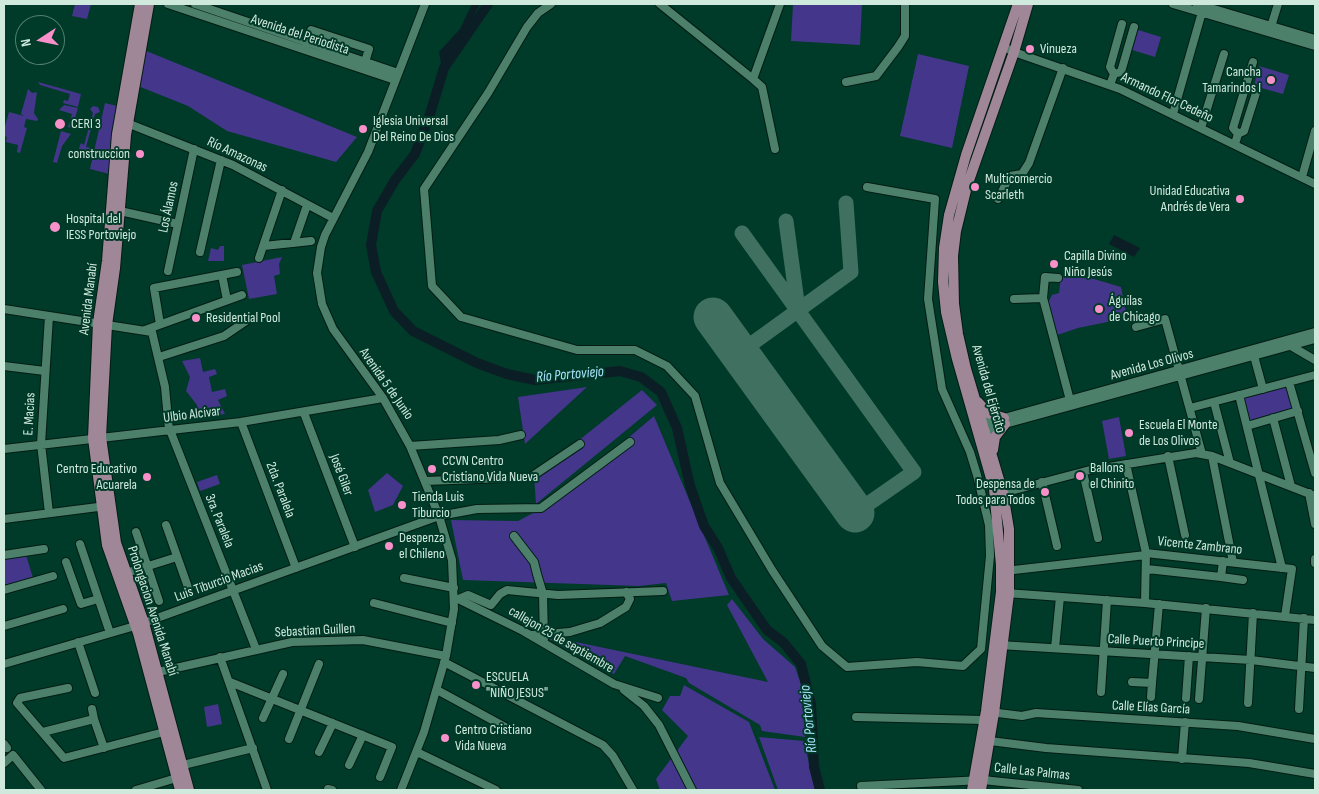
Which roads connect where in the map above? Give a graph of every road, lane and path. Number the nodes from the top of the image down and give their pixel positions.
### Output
1 (140, 4) edge
2 (149, 4) edge
3 (172, 4) edge
4 (195, 4) edge
5 (425, 4) edge
6 (552, 4) edge
7 (660, 4) edge
8 (780, 4) edge
9 (905, 4) edge
10 (1028, 4) edge
11 (1173, 4) edge
12 (1197, 4) edge
13 (1278, 4) edge
14 (1017, 6) edge
15 (1202, 12) junction
16 (1122, 24) dead end
17 (1134, 27) dead end
18 (1270, 29) junction
19 (1315, 39) edge
20 (306, 46) junction
21 (1315, 46) edge
22 (1004, 47) junction
23 (1014, 52) junction
24 (1224, 54) dead end
25 (1253, 62) dead end
26 (364, 65) junction
27 (1063, 68) junction
28 (1114, 74) junction
29 (397, 76) junction
30 (753, 79) junction
31 (846, 82) dead end
32 (1110, 86) junction
33 (1257, 90) dead end
34 (122, 105) junction
35 (1173, 114) junction
36 (127, 123) junction
37 (1202, 128) junction
38 (1315, 131) edge
39 (1238, 134) junction
40 (1235, 144) junction
41 (194, 149) junction
42 (775, 149) dead end
43 (221, 160) junction
44 (1302, 177) junction
45 (1315, 184) edge
46 (867, 187) dead end
47 (282, 190) junction
48 (998, 199) dead end
49 (306, 208) dead end
50 (120, 211) junction
51 (333, 218) junction
52 (178, 224) junction
53 (311, 241) dead end
54 (294, 243) junction
55 (264, 246) junction
56 (200, 252) dead end
57 (259, 258) dead end
58 (168, 271) dead end
59 (237, 272) dead end
60 (222, 275) junction
61 (1058, 278) dead end
62 (242, 296) dead end
63 (1043, 298) junction
64 (1014, 299) dead end
65 (227, 300) junction
66 (4, 309) edge
67 (49, 316) junction
68 (249, 319) dead end
69 (103, 324) junction
70 (160, 324) junction
71 (1136, 327) dead end
72 (145, 330) junction
73 (1315, 332) edge
74 (1315, 339) edge
75 (1291, 346) junction
76 (1254, 356) junction
77 (159, 357) junction
78 (1315, 360) edge
79 (4, 366) edge
80 (45, 371) junction
81 (1180, 373) junction
82 (1315, 376) edge
83 (1289, 382) junction
84 (1263, 388) junction
85 (1238, 395) junction
86 (383, 398) junction
87 (972, 402) junction
88 (1214, 402) junction
89 (1071, 403) junction
90 (1190, 408) junction
91 (1298, 411) junction
92 (304, 413) junction
93 (982, 418) junction
94 (1273, 418) junction
95 (241, 422) junction
96 (1001, 422) junction
97 (1247, 426) junction
98 (170, 430) junction
99 (986, 434) junction
100 (521, 435) dead end
101 (97, 437) junction
102 (630, 442) dead end
103 (41, 444) junction
104 (580, 444) dead end
105 (410, 446) junction
106 (982, 447) junction
107 (4, 450) edge
108 (1202, 454) junction
109 (1168, 456) junction
110 (1212, 456) junction
111 (994, 459) junction
112 (1230, 463) junction
113 (1126, 464) junction
114 (1083, 472) junction
115 (1315, 473) edge
116 (1259, 474) junction
117 (425, 481) junction
118 (1042, 482) junction
119 (1291, 486) junction
120 (1003, 493) junction
121 (1313, 495) edge
122 (106, 506) junction
123 (49, 513) junction
124 (439, 516) junction
125 (4, 519) edge
126 (1315, 524) edge
127 (166, 525) dead end
128 (136, 532) dead end
129 (1185, 535) dead end
130 (514, 536) dead end
131 (1098, 538) dead end
132 (80, 544) dead end
133 (1057, 546) dead end
134 (355, 547) junction
135 (44, 549) dead end
136 (1146, 554) junction
137 (4, 555) edge
138 (177, 557) junction
139 (1223, 561) junction
140 (66, 562) dead end
141 (1234, 562) junction
142 (147, 566) junction
143 (296, 568) junction
144 (1282, 568) junction
145 (1147, 569) junction
146 (1006, 571) junction
147 (126, 573) junction
148 (53, 576) dead end
149 (1221, 577) junction
150 (404, 578) dead end
151 (1242, 580) dead end
152 (454, 588) junction
153 (4, 590) edge
154 (189, 590) dead end
155 (233, 590) junction
156 (663, 591) dead end
157 (626, 592) junction
158 (1005, 593) junction
159 (543, 594) junction
160 (458, 598) junction
161 (1060, 598) junction
162 (98, 599) junction
163 (1107, 600) junction
164 (159, 601) dead end
165 (374, 603) dead end
166 (1145, 603) junction
167 (1158, 604) junction
168 (1206, 608) junction
169 (63, 609) dead end
170 (1254, 613) junction
171 (1285, 616) junction
172 (1304, 618) junction
173 (1315, 620) edge
174 (452, 623) junction
175 (140, 624) junction
176 (4, 626) edge
177 (110, 633) junction
178 (544, 634) junction
179 (530, 635) junction
180 (78, 642) junction
181 (544, 643) junction
182 (998, 645) junction
183 (1055, 648) junction
184 (256, 649) junction
185 (1104, 651) junction
186 (1154, 654) junction
187 (1189, 656) junction
188 (220, 657) junction
189 (1202, 657) junction
190 (445, 659) junction
191 (1251, 660) junction
192 (4, 664) edge
193 (319, 664) dead end
194 (1303, 666) junction
195 (1315, 668) edge
196 (158, 672) junction
197 (283, 674) dead end
198 (230, 682) junction
199 (1132, 682) dead end
200 (1152, 683) junction
201 (68, 688) dead end
202 (622, 688) junction
203 (437, 690) junction
204 (1101, 692) dead end
205 (95, 693) dead end
206 (1151, 697) dead end
207 (658, 698) dead end
208 (1186, 698) dead end
209 (273, 699) junction
210 (1199, 699) dead end
211 (1248, 703) dead end
212 (92, 709) dead end
213 (1299, 709) dead end
214 (302, 711) junction
215 (988, 715) junction
216 (856, 717) dead end
217 (263, 718) dead end
218 (94, 719) junction
219 (1185, 722) junction
220 (333, 723) junction
221 (507, 728) dead end
222 (43, 732) junction
223 (164, 732) junction
224 (363, 735) junction
225 (289, 739) dead end
226 (1315, 739) edge
227 (990, 741) junction
228 (104, 748) junction
229 (253, 748) junction
230 (319, 752) dead end
231 (417, 752) junction
232 (1182, 759) junction
233 (4, 763) edge
234 (348, 765) dead end
235 (178, 766) junction
236 (1315, 774) edge
237 (181, 777) junction
238 (380, 777) dead end
239 (979, 780) junction
240 (861, 786) dead end
241 (41, 790) edge
242 (136, 790) edge
243 (180, 790) edge
244 (189, 790) edge
245 (267, 790) edge
246 (401, 790) edge
247 (496, 790) edge
248 (634, 790) edge
249 (692, 790) edge
250 (972, 790) edge
251 (981, 790) edge
252 (1078, 790) edge

1 - 34 main road, Avenida Manabí
2 - 36 main road, Avenida Manabí
3 - 20 street, Avenida del Periodista
4 - 20 street, Avenida del Periodista
5 - 29 street, Avenida 5 de Junio
6 - 46 street
7 - 30 street
8 - 30 street
9 - 31 street
10 - 23 main road, Avenida del Ejército
11 - 15 street
12 - 18 street
13 - 18 street
14 - 22 main road, Avenida del Ejército
15 - 18 street
15 - 35 street
16 - 28 street
17 - 28 street
18 - 19 street
18 - 21 street
20 - 26 street, Avenida del Periodista
20 - 26 street
22 - 23 street, Armando Flor Cedeño
22 - 87 main road, Avenida del Ejército
23 - 27 street, Armando Flor Cedeño
23 - 87 main road, Avenida del Ejército
24 - 37 street
25 - 39 street
26 - 29 street, Avenida del Periodista
27 - 32 street, Armando Flor Cedeño
27 - 48 street
28 - 32 street
29 - 51 street, Avenida 5 de Junio
30 - 42 street
32 - 35 street, Armando Flor Cedeño
33 - 39 street
34 - 36 street, Avenida Manabí
34 - 69 main road, Avenida Manabí
35 - 37 street, Armando Flor Cedeño
36 - 41 street, Río Amazonas
36 - 50 main road, Avenida Manabí
37 - 40 street, Armando Flor Cedeño
38 - 44 street
39 - 40 street
40 - 44 street, Armando Flor Cedeño
41 - 43 street, Río Amazonas
41 - 52 street, Los Álamos
43 - 47 street, Río Amazonas
43 - 56 street
44 - 45 street, Armando Flor Cedeño
47 - 51 street, Río Amazonas
47 - 55 street
49 - 54 street
50 - 52 street
50 - 69 main road, Avenida Manabí
51 - 86 street, Avenida 5 de Junio
52 - 58 street, Los Álamos
53 - 54 street
54 - 55 street
55 - 57 street
59 - 60 street
60 - 65 street
60 - 70 street
61 - 63 street
62 - 65 street
63 - 64 street
63 - 89 street
65 - 70 street
66 - 67 street
67 - 69 street
67 - 80 street, E. Macias
68 - 77 street
69 - 72 street
69 - 101 main road, Avenida Manabí
70 - 72 street
71 - 81 street
72 - 77 street, 3ra. Paralela
73 - 81 street, Avenida Los Olivos
74 - 75 street, Avenida Los Olivos
75 - 76 street, Avenida Los Olivos
75 - 78 street
76 - 81 street, Avenida Los Olivos
76 - 84 street
77 - 98 street, 3ra. Paralela
79 - 80 street
80 - 103 street, E. Macias
81 - 89 street, Avenida Los Olivos
81 - 90 street
82 - 83 street
83 - 84 street
83 - 91 street
84 - 85 street
85 - 88 street
85 - 97 street
86 - 92 street, Ulbio Alcívar
86 - 105 street, Avenida 5 de Junio
87 - 93 main road, Avenida del Ejército
87 - 96 main road
87 - 106 main road, Avenida del Ejército
88 - 90 street
88 - 112 street
89 - 96 street, Avenida Los Olivos
90 - 108 street
91 - 94 street
91 - 115 street
92 - 95 street, Ulbio Alcívar
92 - 134 street, José Giler
93 - 96 street
93 - 99 main road, Avenida del Ejército
94 - 97 street
94 - 119 street
95 - 98 street, Ulbio Alcívar
95 - 143 street, 2da. Paralela
96 - 99 street
96 - 111 main road
97 - 116 street
98 - 101 street, Ulbio Alcívar
98 - 155 street, 3ra. Paralela
99 - 106 street
99 - 111 main road, Avenida del Ejército
100 - 105 street
101 - 103 street, Ulbio Alcívar
101 - 122 main road, Prolongacion Avenida Manabí
102 - 124 street, Luis Tiburcio Macias
103 - 107 street, Ulbio Alcívar
103 - 123 street, E. Macias
104 - 117 street
105 - 117 street, Avenida 5 de Junio
106 - 146 main road, Avenida del Ejército
108 - 109 street
108 - 110 street
109 - 113 street
109 - 129 street
110 - 112 street
110 - 141 street
111 - 120 main road, Avenida del Ejército
112 - 116 street
113 - 114 street
113 - 136 street
114 - 118 street
114 - 131 street
116 - 119 street
116 - 144 street
117 - 124 street, Avenida 5 de Junio
118 - 120 street
118 - 133 street
119 - 121 street
120 - 146 main road, Avenida del Ejército
121 - 126 street
122 - 123 street
122 - 147 main road, Prolongacion Avenida Manabí
122 - 175 main road, Prolongacion Avenida Manabí
123 - 125 street
124 - 134 street, Luis Tiburcio Macias
124 - 152 street, Avenida 5 de Junio
127 - 138 street
128 - 142 street
130 - 159 street
132 - 162 street
134 - 143 street, Luis Tiburcio Macias
135 - 137 street
136 - 139 street, Vicente Zambrano
136 - 145 street
136 - 146 street, Vicente Zambrano
138 - 142 street
138 - 154 street
139 - 141 street, Vicente Zambrano
139 - 149 street
140 - 162 street
141 - 144 street, Vicente Zambrano
142 - 147 street
142 - 164 street
143 - 155 street, Luis Tiburcio Macias
144 - 171 street
145 - 149 street
145 - 166 street
146 - 158 main road, Avenida del Ejército
147 - 175 main road, Prolongacion Avenida Manabí
148 - 153 street
149 - 151 street
150 - 152 street
152 - 160 street, Avenida 5 de Junio
155 - 175 street, Luis Tiburcio Macias
155 - 184 street, 3ra. Paralela
156 - 157 street
157 - 159 street
157 - 178 street
158 - 161 street
158 - 182 main road, Avenida del Ejército
159 - 160 street
159 - 178 street
160 - 174 street, Avenida 5 de Junio
160 - 179 street, callejon 25 de septiembre
161 - 163 street
161 - 183 street
162 - 177 street
163 - 166 street
163 - 185 street
165 - 174 street
166 - 167 street
167 - 168 street
167 - 186 street
168 - 170 street
168 - 189 street
169 - 176 street
170 - 171 street
170 - 191 street
171 - 172 street
172 - 173 street
172 - 194 street
174 - 190 street, Avenida 5 de Junio
175 - 177 street, Luis Tiburcio Macias
175 - 196 main road, Prolongacion Avenida Manabí
175 - 223 main road, Prolongacion Avenida Manabí
177 - 180 street, Luis Tiburcio Macias
178 - 179 street
178 - 181 street
179 - 181 street, callejon 25 de septiembre
180 - 192 street, Luis Tiburcio Macias
180 - 205 street
181 - 202 street, callejon 25 de septiembre
182 - 183 street, Calle Puerto Principe
182 - 215 main road, Avenida del Ejército
183 - 185 street, Calle Puerto Principe
184 - 188 street, Sebastian Guillen
184 - 190 street, Sebastian Guillen
185 - 186 street, Calle Puerto Principe
185 - 204 street
186 - 187 street, Calle Puerto Principe
186 - 200 street
187 - 189 street, Calle Puerto Principe
187 - 208 street
188 - 196 street, Sebastian Guillen
188 - 198 street
189 - 191 street, Calle Puerto Principe
189 - 210 street
190 - 203 street, Avenida 5 de Junio
190 - 248 street, Sebastian Guillen
191 - 194 street, Calle Puerto Principe
191 - 211 street
193 - 214 street
194 - 195 street, Calle Puerto Principe
194 - 213 street
196 - 235 main road, Prolongacion Avenida Manabí
197 - 209 street
198 - 209 street
198 - 229 street
199 - 200 street
200 - 206 street
201 - 222 street
202 - 207 street, callejon 25 de septiembre
202 - 249 street
203 - 221 street
203 - 231 street, Avenida 5 de Junio
209 - 214 street
209 - 217 street
212 - 218 street
214 - 220 street
214 - 225 street
215 - 216 street, Calle Elías García
215 - 219 street, Calle Elías García
215 - 227 main road, Avenida del Ejército
215 - 239 main road, Avenida del Ejército
218 - 222 street
218 - 228 street
219 - 226 street, Calle Elías García
219 - 232 street
220 - 224 street
220 - 230 street
222 - 228 street
223 - 228 street
223 - 235 main road, Prolongacion Avenida Manabí
224 - 234 street
224 - 238 street
227 - 232 street
227 - 239 main road, Avenida del Ejército
229 - 235 street
229 - 245 street
231 - 246 street, Avenida 5 de Junio
231 - 247 street
232 - 236 street
233 - 241 street
235 - 237 main road, Prolongacion Avenida Manabí
237 - 242 street
237 - 243 main road, Prolongacion Avenida Manabí
237 - 244 main road, Prolongacion Avenida Manabí
239 - 240 street, Calle Las Palmas
239 - 250 main road, Avenida del Ejército
239 - 251 main road, Avenida del Ejército
239 - 252 street, Calle Las Palmas

